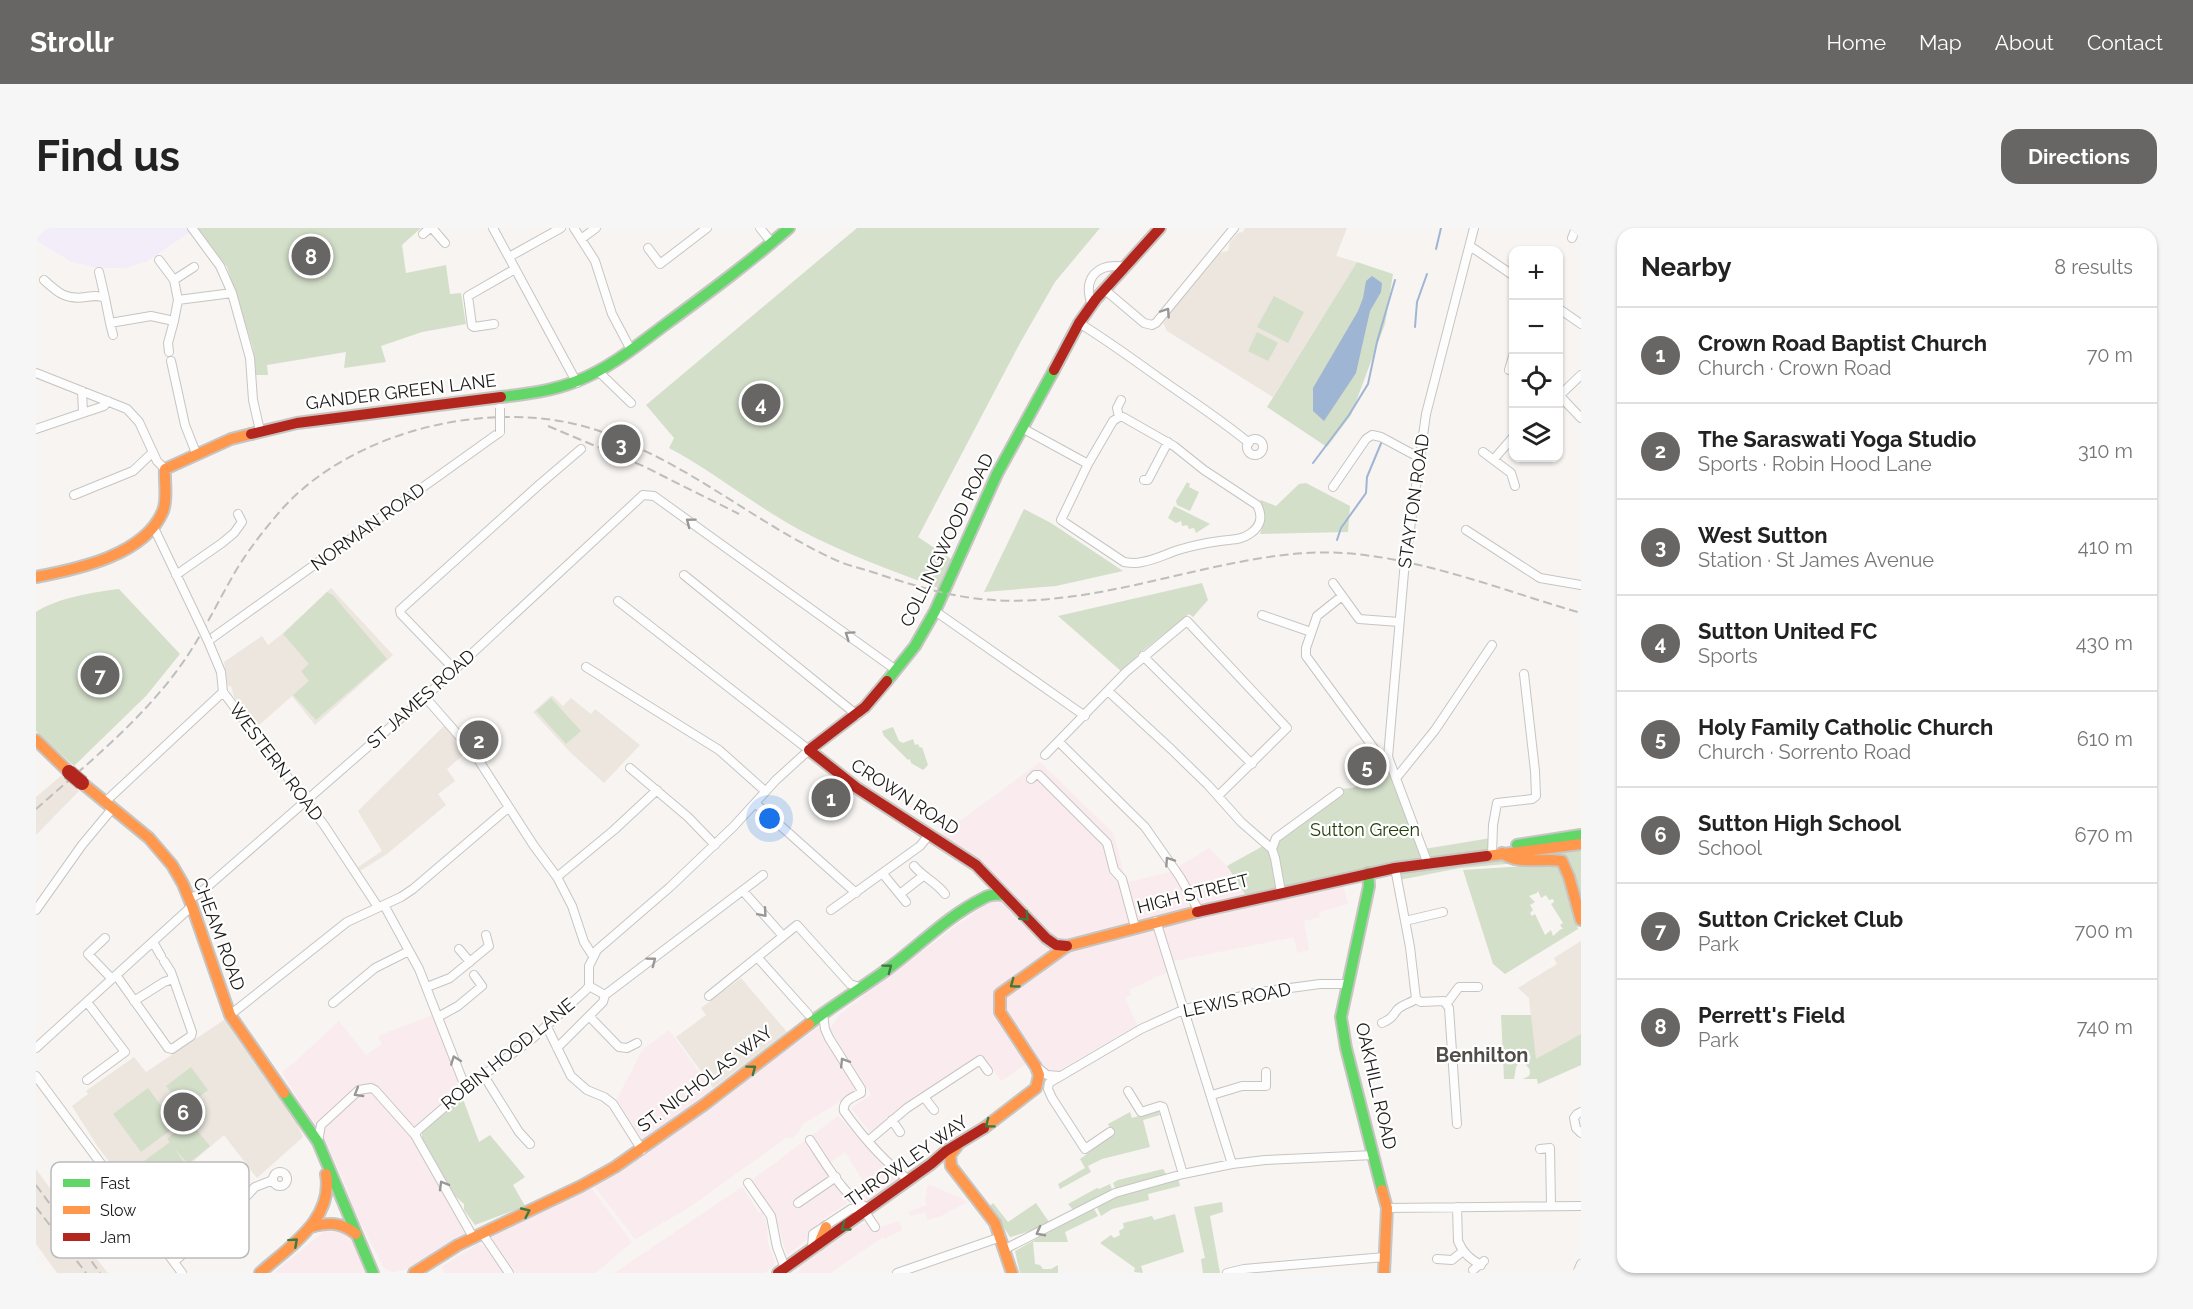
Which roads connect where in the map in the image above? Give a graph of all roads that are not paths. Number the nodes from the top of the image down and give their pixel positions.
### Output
1 (192, 228) edge
2 (431, 228) edge
3 (492, 228) edge
4 (561, 228) edge
5 (574, 228) edge
6 (596, 228) edge
7 (707, 228) edge
8 (760, 228) edge
9 (789, 228) edge
10 (1161, 228) edge
11 (1234, 228) edge
12 (1474, 228) edge
13 (1576, 228) edge
14 (423, 234) dead end
15 (681, 236) dead end
16 (1572, 238) dead end
17 (581, 240) junction
18 (445, 243) dead end
19 (772, 243) junction
20 (687, 244) junction
21 (1470, 246) junction
22 (648, 248) dead end
23 (509, 257) junction
24 (159, 260) dead end
25 (194, 267) dead end
26 (1126, 267) junction
27 (515, 269) junction
28 (99, 272) dead end
29 (1509, 273) edge
30 (174, 280) junction
31 (46, 281) dead end
32 (1105, 290) junction
33 (232, 293) junction
34 (105, 298) junction
35 (178, 300) junction
36 (1092, 305) junction
37 (1563, 311) edge
38 (174, 321) junction
39 (110, 323) junction
40 (1079, 323) junction
41 (494, 324) dead end
42 (1581, 324) edge
43 (113, 334) dead end
44 (631, 350) junction
45 (169, 352) dead end
46 (171, 361) dead end
47 (599, 372) junction
48 (36, 373) edge
49 (1581, 375) edge
50 (577, 383) junction
51 (82, 391) junction
52 (1563, 392) edge
53 (1121, 400) dead end
54 (1563, 400) edge
55 (108, 401) junction
56 (499, 403) junction
57 (631, 404) dead end
58 (83, 413) junction
59 (1117, 418) junction
60 (1581, 418) edge
61 (1023, 428) junction
62 (36, 429) edge
63 (260, 431) junction
64 (1168, 442) junction
65 (1509, 442) edge
66 (1249, 443) dead end
67 (581, 449) dead end
68 (1483, 452) dead end
69 (153, 453) junction
70 (196, 453) junction
71 (1420, 458) junction
72 (1494, 459) junction
73 (1088, 464) junction
74 (165, 469) junction
75 (1144, 480) dead end
76 (1515, 486) dead end
77 (1333, 487) dead end
78 (74, 496) dead end
79 (238, 514) dead end
80 (154, 528) junction
81 (1466, 530) dead end
82 (176, 574) junction
83 (684, 575) dead end
84 (36, 577) edge
85 (1333, 583) dead end
86 (1581, 585) edge
87 (1342, 596) junction
88 (618, 601) dead end
89 (935, 611) junction
90 (1262, 615) dead end
91 (1399, 622) junction
92 (1311, 632) junction
93 (208, 641) junction
94 (1492, 645) dead end
95 (1143, 656) junction
96 (585, 667) dead end
97 (454, 669) junction
98 (896, 670) junction
99 (1524, 674) dead end
100 (1108, 691) junction
101 (223, 692) junction
102 (425, 697) junction
103 (857, 715) junction
104 (1085, 716) junction
105 (36, 740) edge
106 (1059, 742) junction
107 (808, 750) junction
108 (1046, 755) dead end
109 (1252, 764) junction
110 (1390, 764) junction
111 (630, 768) dead end
112 (1397, 777) junction
113 (1031, 778) dead end
114 (657, 790) junction
115 (765, 791) junction
116 (1339, 792) dead end
117 (1218, 796) junction
118 (306, 801) junction
119 (755, 803) junction
120 (108, 805) junction
121 (509, 807) junction
122 (929, 835) junction
123 (1581, 835) edge
124 (1581, 844) edge
125 (715, 845) junction
126 (1272, 849) junction
127 (1497, 854) junction
128 (1428, 864) junction
129 (914, 866) dead end
130 (1395, 868) junction
131 (983, 872) junction
132 (1368, 873) junction
133 (883, 874) junction
134 (763, 875) dead end
135 (923, 876) junction
136 (557, 877) junction
137 (743, 891) junction
138 (1281, 892) junction
139 (856, 893) junction
140 (900, 894) junction
141 (945, 894) dead end
142 (1004, 895) junction
143 (983, 898) junction
144 (190, 902) junction
145 (906, 902) dead end
146 (381, 906) junction
147 (36, 910) edge
148 (831, 910) dead end
149 (1199, 911) junction
150 (1443, 912) dead end
151 (1581, 920) edge
152 (1156, 921) junction
153 (1405, 921) junction
154 (1135, 927) junction
155 (486, 935) dead end
156 (783, 936) junction
157 (105, 938) dead end
158 (1046, 938) junction
159 (153, 942) junction
160 (1067, 946) junction
161 (459, 949) dead end
162 (409, 951) junction
163 (593, 956) junction
164 (758, 958) junction
165 (470, 962) junction
166 (1043, 963) junction
167 (474, 975) dead end
168 (114, 977) junction
169 (173, 979) junction
170 (1348, 984) junction
171 (589, 986) junction
172 (427, 987) junction
173 (860, 987) junction
174 (1478, 987) dead end
175 (605, 995) junction
176 (710, 996) dead end
177 (1416, 999) junction
178 (134, 1001) junction
179 (87, 1002) junction
180 (333, 1003) dead end
181 (1447, 1003) junction
182 (1185, 1009) junction
183 (808, 1014) dead end
184 (823, 1014) junction
185 (230, 1015) junction
186 (589, 1016) junction
187 (438, 1017) junction
188 (1382, 1023) dead end
189 (547, 1027) junction
190 (637, 1043) dead end
191 (36, 1048) edge
192 (557, 1048) junction
193 (1036, 1067) junction
194 (988, 1071) dead end
195 (1266, 1071) dead end
196 (36, 1076) edge
197 (484, 1076) junction
198 (1060, 1076) junction
199 (87, 1080) dead end
200 (466, 1089) junction
201 (1128, 1091) dead end
202 (1212, 1095) junction
203 (924, 1097) junction
204 (295, 1108) junction
205 (934, 1110) dead end
206 (1581, 1112) edge
207 (892, 1120) junction
208 (1457, 1124) dead end
209 (900, 1132) dead end
210 (1110, 1132) dead end
211 (1581, 1132) edge
212 (415, 1136) junction
213 (810, 1140) dead end
214 (868, 1141) junction
215 (318, 1142) junction
216 (530, 1144) dead end
217 (957, 1146) junction
218 (1540, 1149) dead end
219 (642, 1150) junction
220 (1374, 1155) junction
221 (100, 1162) edge
222 (931, 1164) junction
223 (1232, 1164) junction
224 (1183, 1174) junction
225 (836, 1177) junction
226 (958, 1178) junction
227 (273, 1180) dead end
228 (909, 1180) junction
229 (748, 1183) dead end
230 (249, 1194) edge
231 (852, 1198) junction
232 (798, 1203) dead end
233 (1551, 1206) junction
234 (1581, 1206) edge
235 (1457, 1207) junction
236 (1387, 1208) junction
237 (850, 1209) junction
238 (866, 1209) junction
239 (310, 1227) junction
240 (826, 1227) joint
241 (875, 1227) dead end
242 (358, 1235) junction
243 (478, 1235) junction
244 (1003, 1243) junction
245 (816, 1246) junction
246 (1463, 1251) junction
247 (1385, 1257) junction
248 (171, 1258) edge
249 (178, 1258) edge
250 (1437, 1259) dead end
251 (174, 1262) junction
252 (1581, 1264) edge
253 (429, 1269) edge
254 (1300, 1269) edge
255 (782, 1270) edge
256 (1473, 1270) dead end
257 (182, 1273) edge
258 (260, 1273) edge
259 (373, 1273) edge
260 (414, 1273) edge
261 (509, 1273) edge
262 (897, 1273) edge
263 (1012, 1273) edge
264 (1227, 1273) edge
265 (1384, 1273) edge
266 (1578, 1273) edge

1 - 33 street
2 - 14 street
2 - 18 street
3 - 23 street
4 - 23 street
5 - 17 street
6 - 17 street
7 - 20 street
8 - 19 street
9 - 19 main road, GANDER GREEN LANE
10 - 26 main road, COLLINGWOOD ROAD
32 -> 11 street
12 - 21 street, STAYTON ROAD
13 - 16 street
15 - 20 street
17 - 44 street
19 - 44 main road, GANDER GREEN LANE
20 - 22 street
21 - 29 street
21 - 71 street, STAYTON ROAD
23 - 27 street
24 - 30 street
25 - 30 street
26 - 32 main road, COLLINGWOOD ROAD
26 - 36 street
27 - 41 street
27 - 50 street
28 - 34 street
30 - 35 street
31 - 34 street
32 - 36 main road, COLLINGWOOD ROAD
33 - 35 street
33 - 63 street
34 - 39 street
35 - 38 street
36 - 40 main road, COLLINGWOOD ROAD
37 - 42 street
38 - 39 street
38 - 45 street
39 - 43 street
40 - 61 main road, COLLINGWOOD ROAD
40 - 66 street
44 - 47 main road, GANDER GREEN LANE
46 - 70 street
47 - 50 main road, GANDER GREEN LANE
47 - 57 street
48 - 51 street
49 - 52 street
50 - 56 main road, GANDER GREEN LANE
51 - 55 street
51 - 58 street
53 - 59 street
54 - 60 street
55 - 58 street
55 - 69 street
56 - 63 main road, GANDER GREEN LANE
56 - 93 street, NORMAN ROAD, bridge
58 - 62 street
59 - 64 street
59 - 73 street
61 - 73 street
61 - 89 main road, COLLINGWOOD ROAD
63 - 70 main road, GANDER GREEN LANE
64 - 73 street
64 - 75 street
65 - 72 street
67 - 97 street
68 - 72 street
69 - 74 street
69 - 78 street
70 - 74 main road, GANDER GREEN LANE
71 - 77 street
71 - 91 street, STAYTON ROAD
72 - 76 street
74 - 80 main road
79 - 82 street
80 - 82 street
80 - 84 main road
81 - 86 street
82 - 93 street, bridge
83 - 103 street
85 - 87 street
87 - 91 street
87 - 92 street
88 - 107 street
89 - 98 main road, COLLINGWOOD ROAD
89 - 104 street
90 - 92 street
91 - 110 street, STAYTON ROAD
92 - 110 street
93 - 101 street
94 - 112 street
95 - 100 street
95 - 109 street
95 - 109 street
96 - 115 street
98 -> 97 street, ST JAMES ROAD
97 - 102 street, ST JAMES ROAD
98 - 103 main road, COLLINGWOOD ROAD
99 - 127 street
100 - 104 street
100 - 117 street
101 - 118 street, WESTERN ROAD
101 - 120 street, WESTERN ROAD
102 - 118 street, ST JAMES ROAD
102 - 121 street
103 - 107 main road, COLLINGWOOD ROAD
104 - 106 street
105 - 120 main road, CHEAM ROAD, bridge
106 - 108 street
149 -> 106 street
107 - 115 street, COLLINGWOOD ROAD
107 - 122 main road, CROWN ROAD
109 - 117 street
110 - 112 street, STAYTON ROAD
111 - 114 street
112 - 128 street, STAYTON ROAD
113 - 154 street
114 - 125 street
114 - 136 street
115 - 119 street, COLLINGWOOD ROAD
116 - 126 street
117 - 126 street
118 - 144 street, ST JAMES ROAD
118 - 146 street, WESTERN ROAD
119 - 125 street, COLLINGWOOD ROAD
119 - 139 street
120 - 144 main road, CHEAM ROAD
120 - 147 street, WESTERN ROAD
121 - 136 street
121 - 146 street
122 - 131 main road, CROWN ROAD
122 - 133 street
123 - 127 main road
124 - 127 main road
125 - 163 street, COLLINGWOOD ROAD
126 - 138 street
127 - 128 main road, HIGH STREET
127 - 151 main road
128 - 130 main road, HIGH STREET
129 - 135 street
130 - 132 main road, HIGH STREET
130 - 153 street
131 - 142 main road, CROWN ROAD
131 - 143 main road
132 - 138 main road, HIGH STREET
132 - 170 main road, OAKHILL ROAD
133 - 139 street
133 - 140 street
134 - 137 street
135 - 140 street
135 - 141 street
136 - 163 street
137 -> 156 street
175 -> 137 street
138 - 149 main road, HIGH STREET
139 - 148 street
140 - 145 street
142 - 143 main road, ST. NICHOLAS WAY
142 -> 158 main road, CROWN ROAD
173 -> 143 main road, ST. NICHOLAS WAY
144 - 159 street, ST JAMES ROAD
144 - 185 main road, CHEAM ROAD
146 - 162 street, WESTERN ROAD
146 - 185 street
149 - 152 main road, HIGH STREET
150 - 153 street
152 - 154 main road, HIGH STREET
152 - 182 street
153 - 177 street
154 - 160 main road, HIGH STREET
155 - 165 street
156 - 164 street
156 - 173 street
157 - 168 street
158 - 160 main road, CROWN ROAD
158 - 166 main road
159 - 168 street, ST JAMES ROAD
159 - 169 street
160 - 166 main road, HIGH STREET
161 - 165 street
162 - 172 street, WESTERN ROAD
162 - 180 street
163 - 171 street, ROBIN HOOD LANE
164 - 176 street
164 - 183 street
165 - 172 street
166 -> 193 main road, HIGH STREET
167 - 187 street
168 - 178 street
168 - 179 street, ST JAMES ROAD
169 - 178 street
169 - 178 street
170 - 182 street, LEWIS ROAD
170 - 220 main road, OAKHILL ROAD
171 - 175 street
171 - 189 street, ROBIN HOOD LANE
172 - 187 street, WESTERN ROAD
173 - 184 main road, ST. NICHOLAS WAY
174 - 181 street
175 - 186 street
177 - 181 street
177 - 188 street
179 - 191 street, ST JAMES ROAD
179 - 199 street
181 - 208 street
182 - 198 street, LEWIS ROAD
182 - 202 street
214 -> 184 street
219 -> 184 main road, ST. NICHOLAS WAY
185 - 204 main road, CHEAM ROAD
186 - 190 street
186 - 192 street
200 -> 187 street, WESTERN ROAD
189 - 192 street
189 - 197 street, ROBIN HOOD LANE
192 - 219 street
193 - 198 street
193 -> 217 main road, THROWLEY WAY
194 - 203 street
195 - 202 street
196 - 221 street
197 - 200 street, ROBIN HOOD LANE
197 - 216 street
198 - 210 street
200 - 212 street, ROBIN HOOD LANE
201 - 224 street
202 - 223 street
203 - 205 street
203 - 207 street
204 - 215 main road, CHEAM ROAD
204 - 239 main road, CHEAM ROAD
206 - 211 street
207 - 209 street
207 - 214 street
212 -> 215 street
243 -> 212 street
213 - 225 street
214 - 228 street
215 - 242 main road, CHEAM ROAD
217 - 222 main road, THROWLEY WAY
217 - 226 main road
218 - 233 street
243 -> 219 main road, ST. NICHOLAS WAY
220 - 223 street
220 - 236 main road, OAKHILL ROAD
222 - 226 main road
222 - 228 main road, THROWLEY WAY
223 - 224 street
224 -> 244 street
225 - 231 street
225 - 232 street
226 - 244 main road
227 - 230 street
228 - 238 main road, THROWLEY WAY
229 - 255 street
231 - 237 street
231 - 238 street
233 - 234 street
233 - 235 street
235 - 236 street
235 - 246 street
236 - 247 main road, OAKHILL ROAD
237 - 238 street
237 - 240 street
238 - 241 street
238 -> 245 main road, THROWLEY WAY
239 - 242 main road
258 -> 239 main road
240 - 245 main road
242 - 259 main road, CHEAM ROAD
243 - 253 main road, ST. NICHOLAS WAY
243 - 261 street
244 - 262 street
244 - 263 main road
245 - 255 main road, THROWLEY WAY
246 - 250 street
246 - 256 street
247 - 254 street
247 - 265 main road, OAKHILL ROAD
248 - 251 street
249 - 251 street
251 - 257 street
252 - 266 street
253 - 260 main road, ST. NICHOLAS WAY
254 - 264 street

